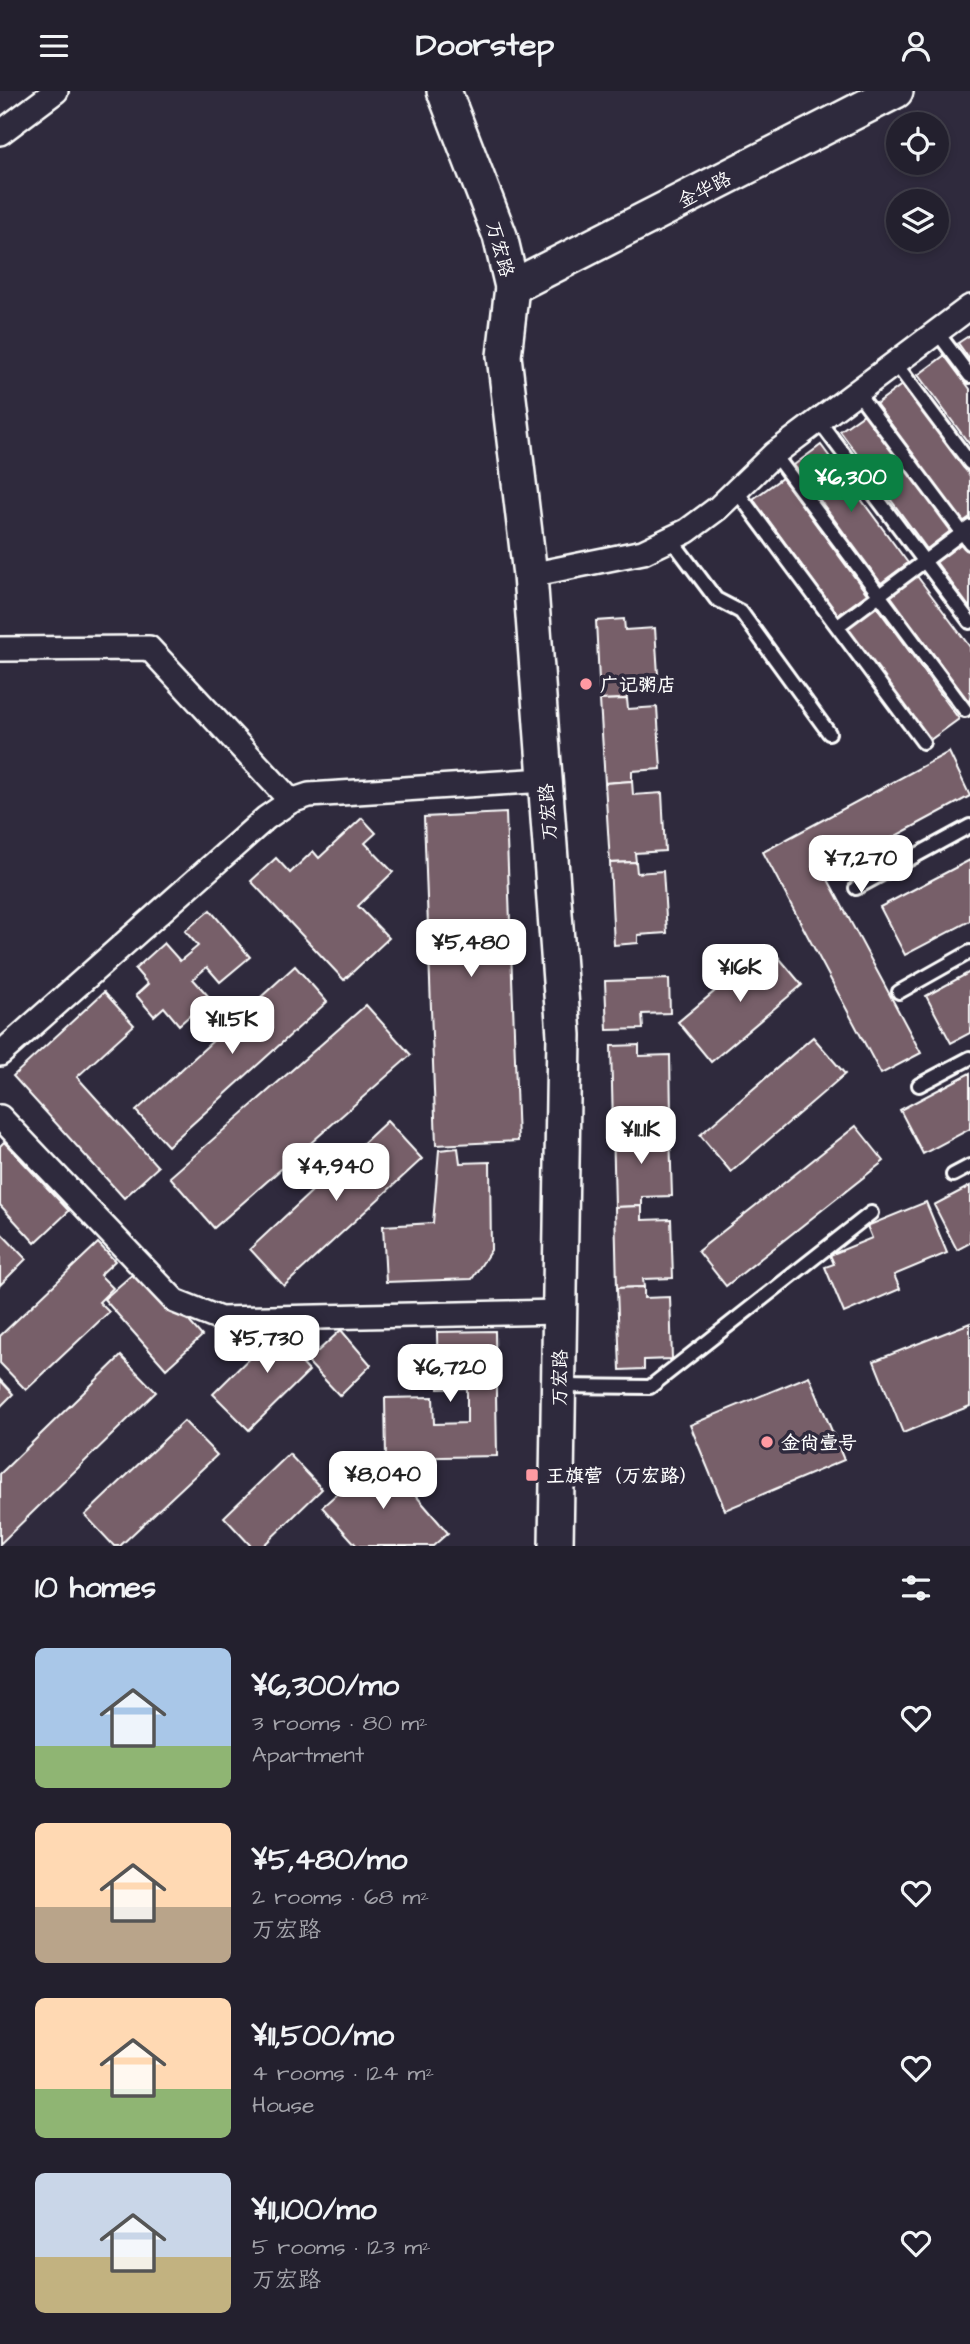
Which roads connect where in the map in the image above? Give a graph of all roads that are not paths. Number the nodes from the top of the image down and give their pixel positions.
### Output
1 (444, 91) edge
2 (896, 91) edge
3 (49, 93) edge
4 (0, 133) edge
5 (512, 287) junction
6 (970, 307) edge
7 (937, 332) junction
8 (895, 363) junction
9 (970, 376) edge
10 (858, 392) junction
11 (819, 421) junction
12 (774, 454) junction
13 (970, 463) edge
14 (735, 489) junction
15 (967, 534) edge
16 (671, 538) junction
17 (924, 561) junction
18 (530, 575) junction
19 (879, 595) junction
20 (970, 622) edge
21 (838, 626) junction
22 (0, 649) edge
23 (965, 710) dead end
24 (829, 733) dead end
25 (923, 742) dead end
26 (545, 780) junction
27 (291, 801) junction
28 (970, 826) edge
29 (856, 888) dead end
30 (970, 952) edge
31 (899, 992) dead end
32 (0, 1054) edge
33 (970, 1058) edge
34 (919, 1085) dead end
35 (0, 1117) edge
36 (970, 1166) edge
37 (953, 1175) dead end
38 (871, 1213) dead end
39 (560, 1312) junction
40 (559, 1386) junction
41 (556, 1546) edge

1 - 5 street, 万宏路
2 - 5 street, 金华路
3 - 4 street
5 - 18 street, 万宏路
6 - 7 street
7 - 8 street
7 - 9 lane
8 - 10 street
8 - 13 lane
10 - 11 street
10 - 15 lane
11 - 12 street
11 - 17 lane
12 - 14 street
12 - 19 lane
14 - 16 street
14 - 21 lane
15 - 17 lane
16 - 18 street
16 - 24 lane
17 - 19 lane
17 - 20 lane
18 - 26 street, 万宏路
19 - 21 lane
19 - 23 lane
21 - 25 lane
22 - 27 street
26 - 27 street
26 - 39 street, 万宏路
27 - 32 street
28 - 29 lane
30 - 31 lane
33 - 34 lane
35 - 39 street
36 - 37 lane
38 - 40 lane
39 - 40 street, 万宏路
40 - 41 street, 万宏路

